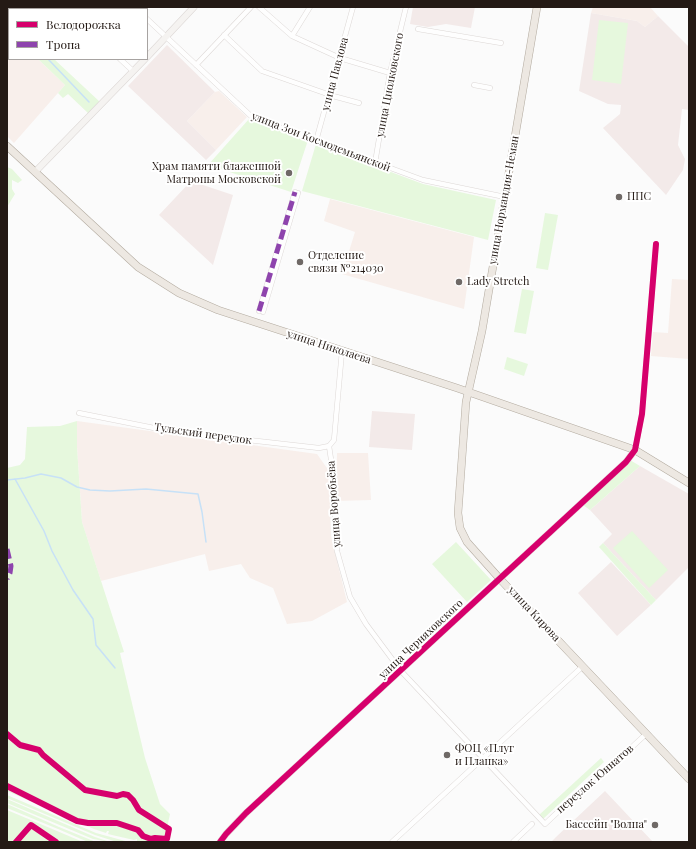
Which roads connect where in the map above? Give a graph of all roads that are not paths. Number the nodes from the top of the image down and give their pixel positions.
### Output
1 (194, 7) edge
2 (251, 7) edge
3 (259, 7) edge
4 (310, 7) edge
5 (353, 7) edge
6 (406, 7) edge
7 (537, 7) edge
8 (148, 20) edge
9 (418, 29) dead end
10 (224, 35) junction
11 (292, 36) junction
12 (166, 37) junction
13 (501, 43) dead end
14 (148, 56) edge
15 (340, 58) junction
16 (121, 60) edge
17 (144, 60) edge
18 (196, 65) junction
19 (133, 71) junction
20 (390, 73) junction
21 (474, 85) dead end
22 (490, 88) dead end
23 (330, 95) junction
24 (359, 103) dead end
25 (316, 141) junction
26 (7, 146) edge
27 (375, 163) junction
28 (35, 172) junction
29 (296, 193) dead end
30 (505, 197) junction
31 (656, 244) dead end
32 (261, 311) dead end
33 (342, 351) junction
34 (468, 392) junction
35 (79, 413) dead end
36 (329, 446) junction
37 (635, 450) junction
38 (689, 483) edge
39 (500, 579) junction
40 (583, 666) junction
41 (401, 671) junction
42 (646, 734) junction
43 (482, 758) junction
44 (689, 780) edge
45 (532, 824) dead end
46 (545, 824) joint
47 (220, 842) edge
48 (392, 842) edge
49 (513, 842) edge

1 - 12 street
2 - 10 street
3 - 11 street
4 - 11 street
5 - 15 street, улица Павлова
6 - 20 street, улица Циолковского
7 - 30 main road, улица Нормандия-Неман
8 - 12 street, улица Зои Космодемьянской
9 - 13 street
10 - 18 street
10 - 23 street
11 - 15 street
12 - 14 street
12 - 18 street, улица Зои Космодемьянской
15 - 20 street
15 - 23 street, улица Павлова
16 - 19 street
17 - 19 street
18 - 25 street, улица Зои Космодемьянской
19 - 28 street
20 - 27 street, улица Циолковского
21 - 22 street
23 - 24 street
23 - 25 street, улица Павлова
25 - 27 street, улица Зои Космодемьянской
26 - 28 main road, улица Николаева
27 - 30 street, улица Зои Космодемьянской
28 - 33 main road, улица Николаева
29 - 32 street
30 - 34 main road, улица Нормандия-Неман
31 - 37 street
33 - 34 main road, улица Николаева
33 - 36 street, улица Воробьёва
34 - 37 main road, улица Николаева
34 - 39 main road, улица Кирова
35 - 36 street, Тульский переулок
36 - 41 street, улица Воробьёва
37 - 38 main road, улица Николаева
37 - 39 street, улица Черняховского
39 - 40 main road, улица Кирова
39 - 41 street, улица Черняховского
40 - 42 main road, улица Кирова
40 - 43 street
41 - 43 street, улица Воробьёва
41 - 47 street, улица Черняховского
42 - 44 main road, улица Кирова
42 - 46 street, переулок Юннатов
43 - 46 street, улица Воробьёва
43 - 48 street
45 - 49 street

